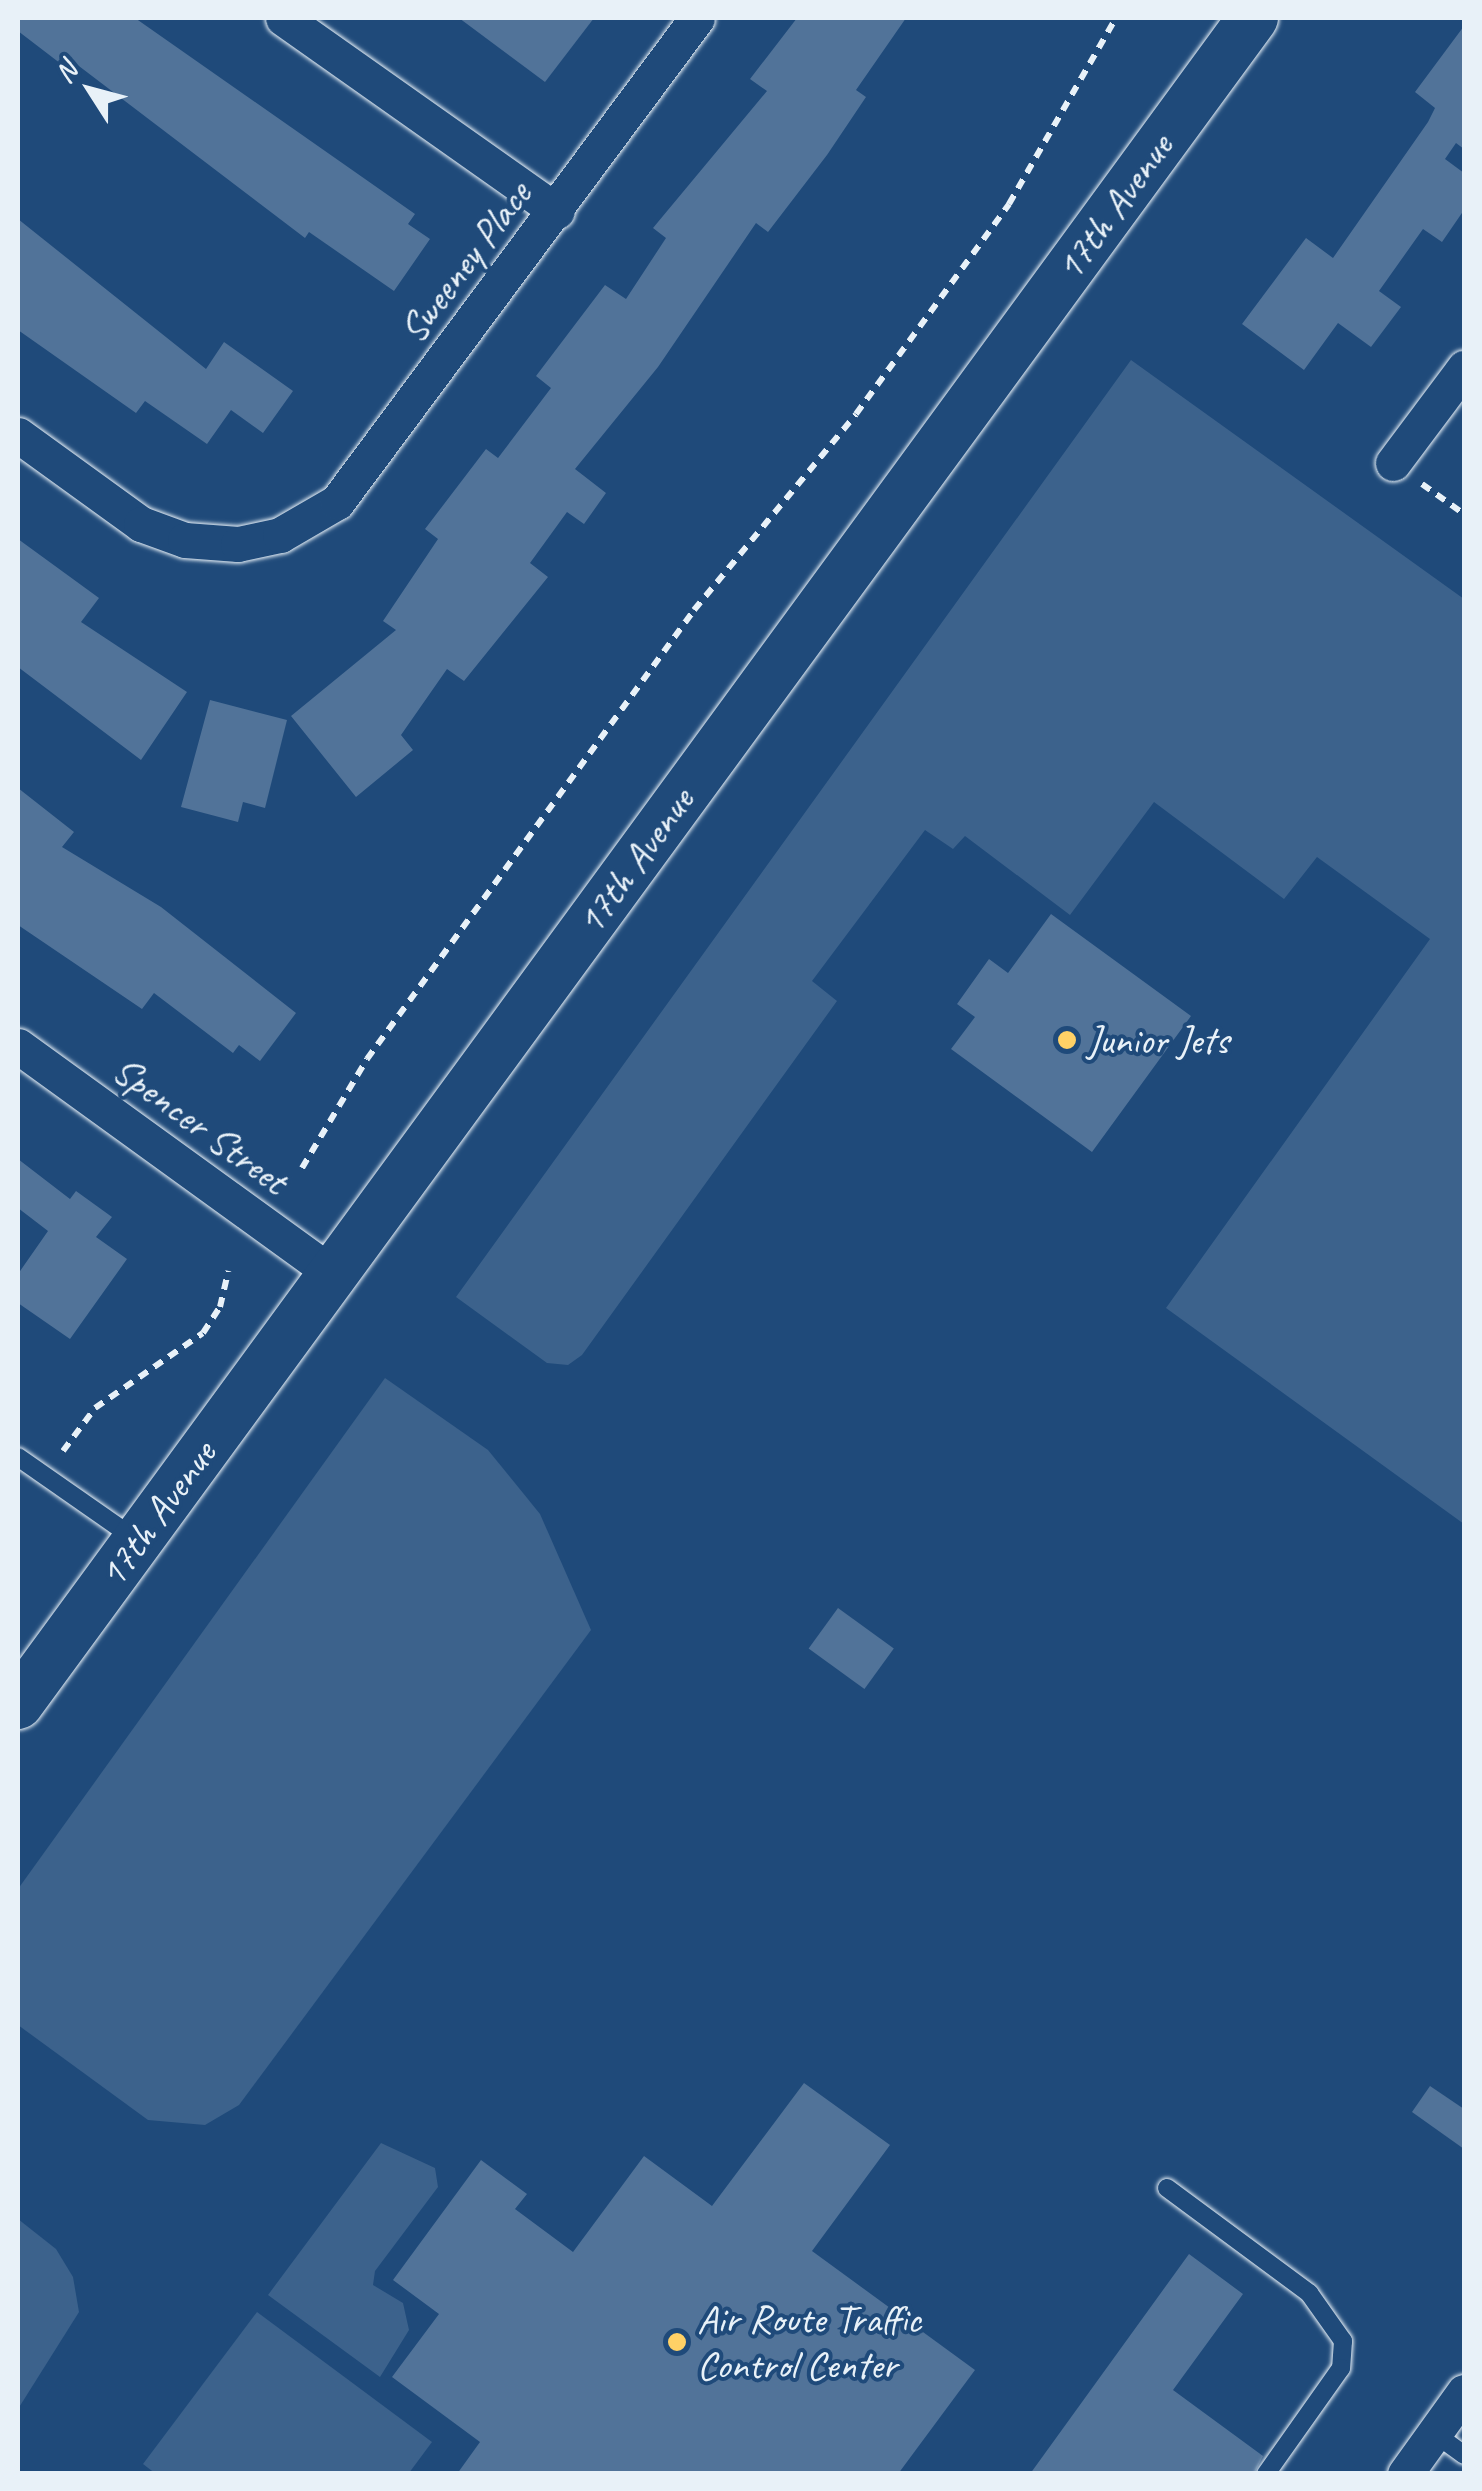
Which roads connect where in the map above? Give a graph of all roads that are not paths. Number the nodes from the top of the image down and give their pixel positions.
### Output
1 (284, 18) edge
2 (697, 18) edge
3 (1253, 18) edge
4 (557, 211) junction
5 (1464, 368) edge
6 (18, 435) edge
7 (1393, 463) road end
8 (18, 1046) edge
9 (333, 1274) junction
10 (18, 1457) edge
11 (137, 1540) junction
12 (18, 1704) edge
13 (1167, 2188) dead end
14 (1464, 2392) edge
15 (1434, 2433) junction
16 (1464, 2455) edge
17 (1266, 2474) edge
18 (1405, 2474) edge

1 - 4 street
2 - 4 street, Sweeney Place
3 - 9 main road, 17th Avenue
4 - 6 street, Sweeney Place
5 - 7 street
8 - 9 street, Spencer Street
9 - 11 main road, 17th Avenue
10 - 11 lane
11 - 12 main road, 17th Avenue
13 - 17 lane
14 - 15 street
15 - 16 lane
15 - 18 street

